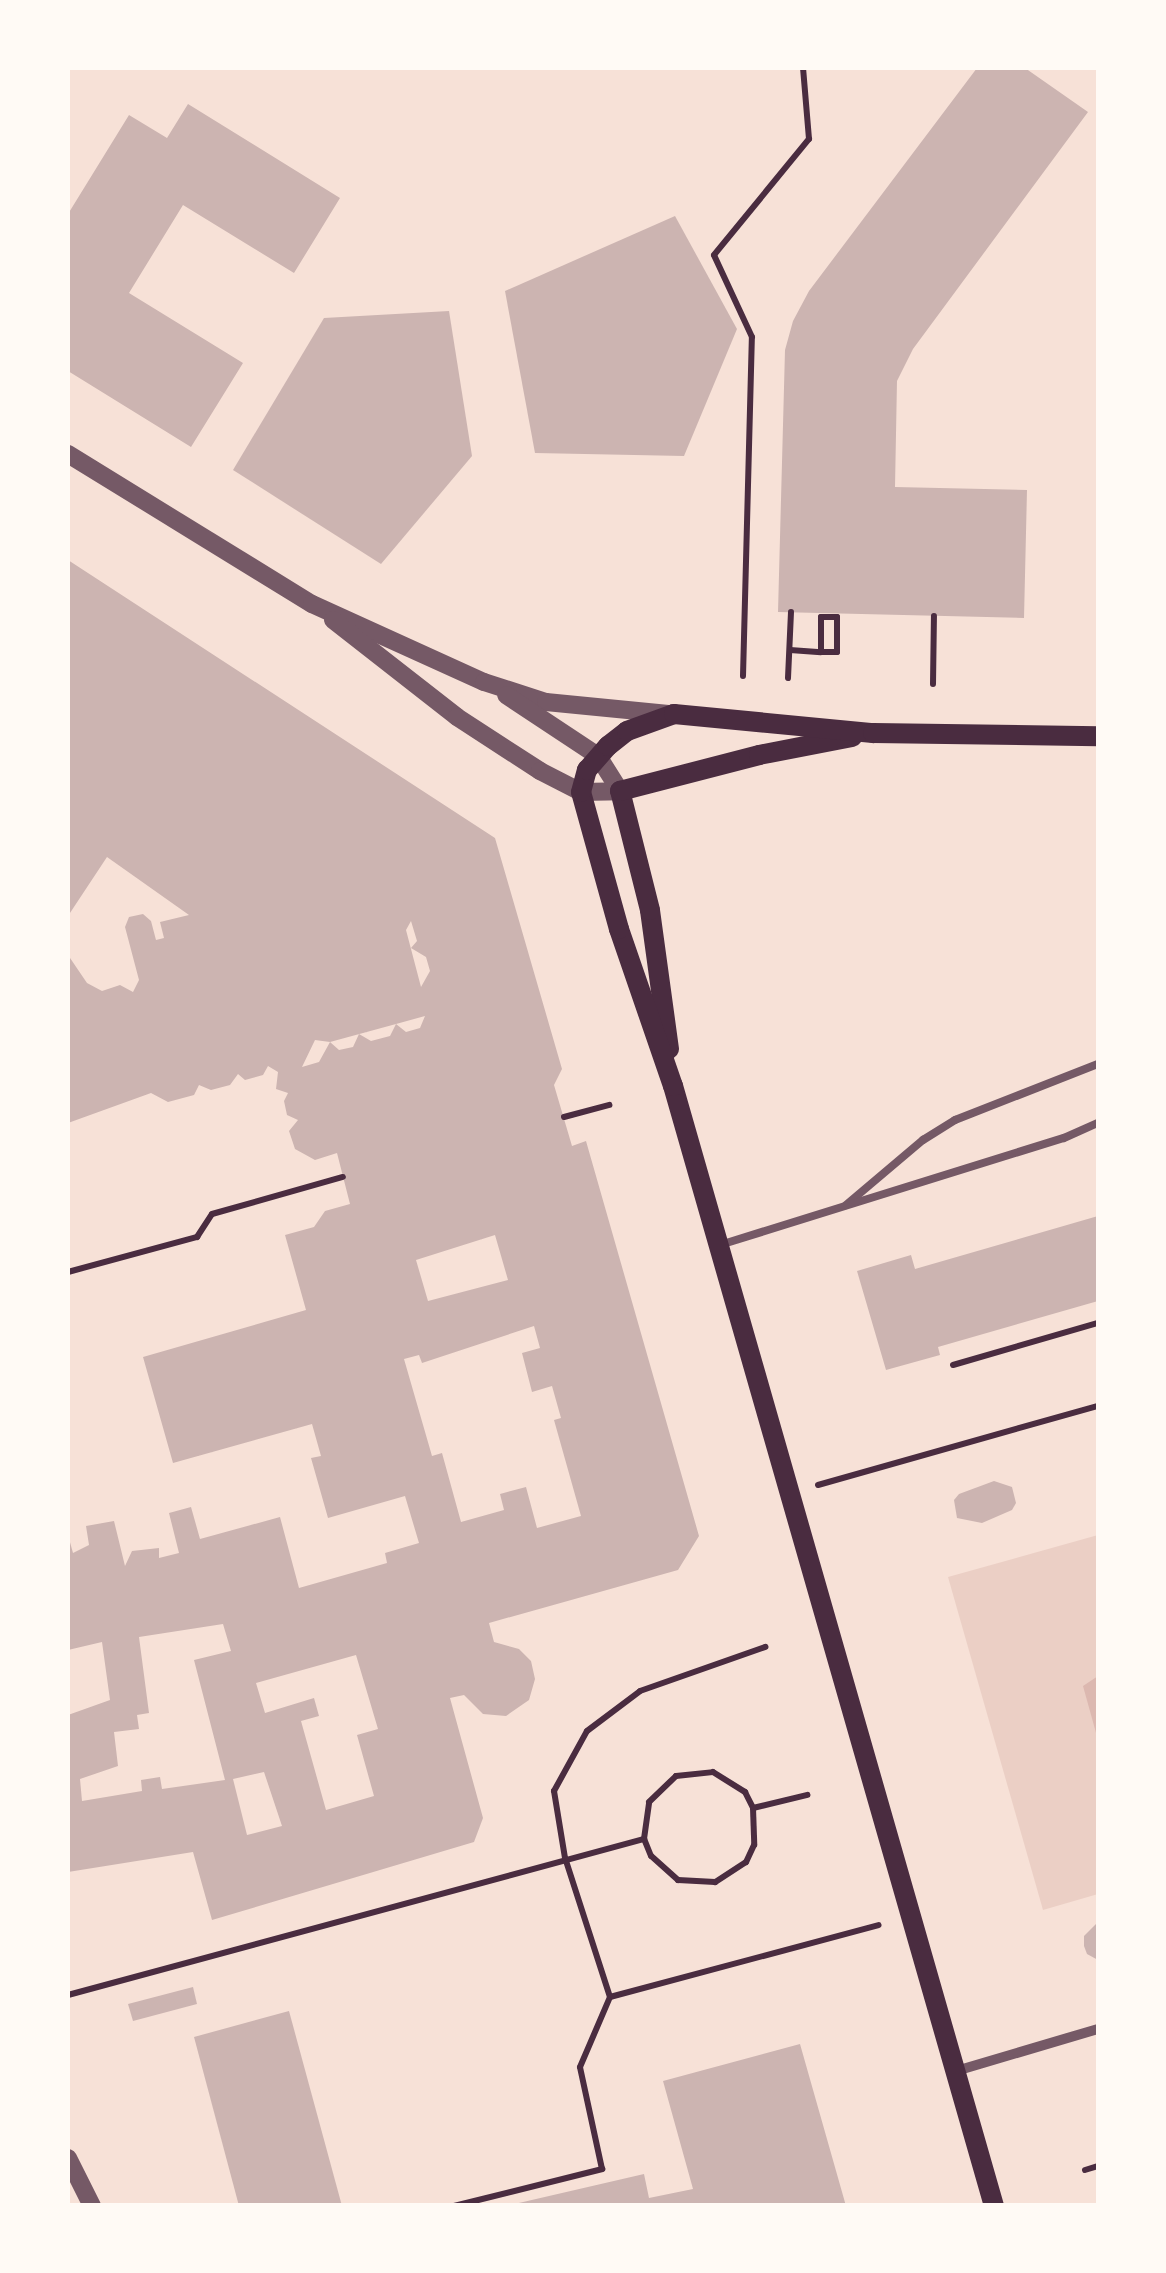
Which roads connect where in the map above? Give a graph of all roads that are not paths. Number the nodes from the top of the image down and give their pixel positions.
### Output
1 (68, 454) edge
2 (312, 604) junction
3 (484, 682) junction
4 (674, 714) junction
5 (873, 733) junction
6 (1098, 736) edge
7 (598, 756) junction
8 (620, 791) junction
9 (581, 792) junction
10 (1098, 1064) edge
11 (674, 1086) junction
12 (1098, 1123) edge
13 (842, 1208) junction
14 (716, 1246) junction
15 (1098, 2029) edge
16 (956, 2071) junction
17 (68, 2158) edge
18 (92, 2206) edge
19 (994, 2206) edge

1 - 2 street
2 - 3 street
2 - 9 street
3 - 4 street
3 - 7 street
4 - 5 main road
4 - 7 main road
5 - 6 main road
5 - 8 main road
7 - 8 street
7 - 9 main road
8 - 9 street
8 - 11 main road
9 - 11 main road
10 - 13 lane
11 - 14 main road
12 - 13 lane
13 - 14 lane
14 - 16 main road
15 - 16 street
16 - 19 main road
17 - 18 street

